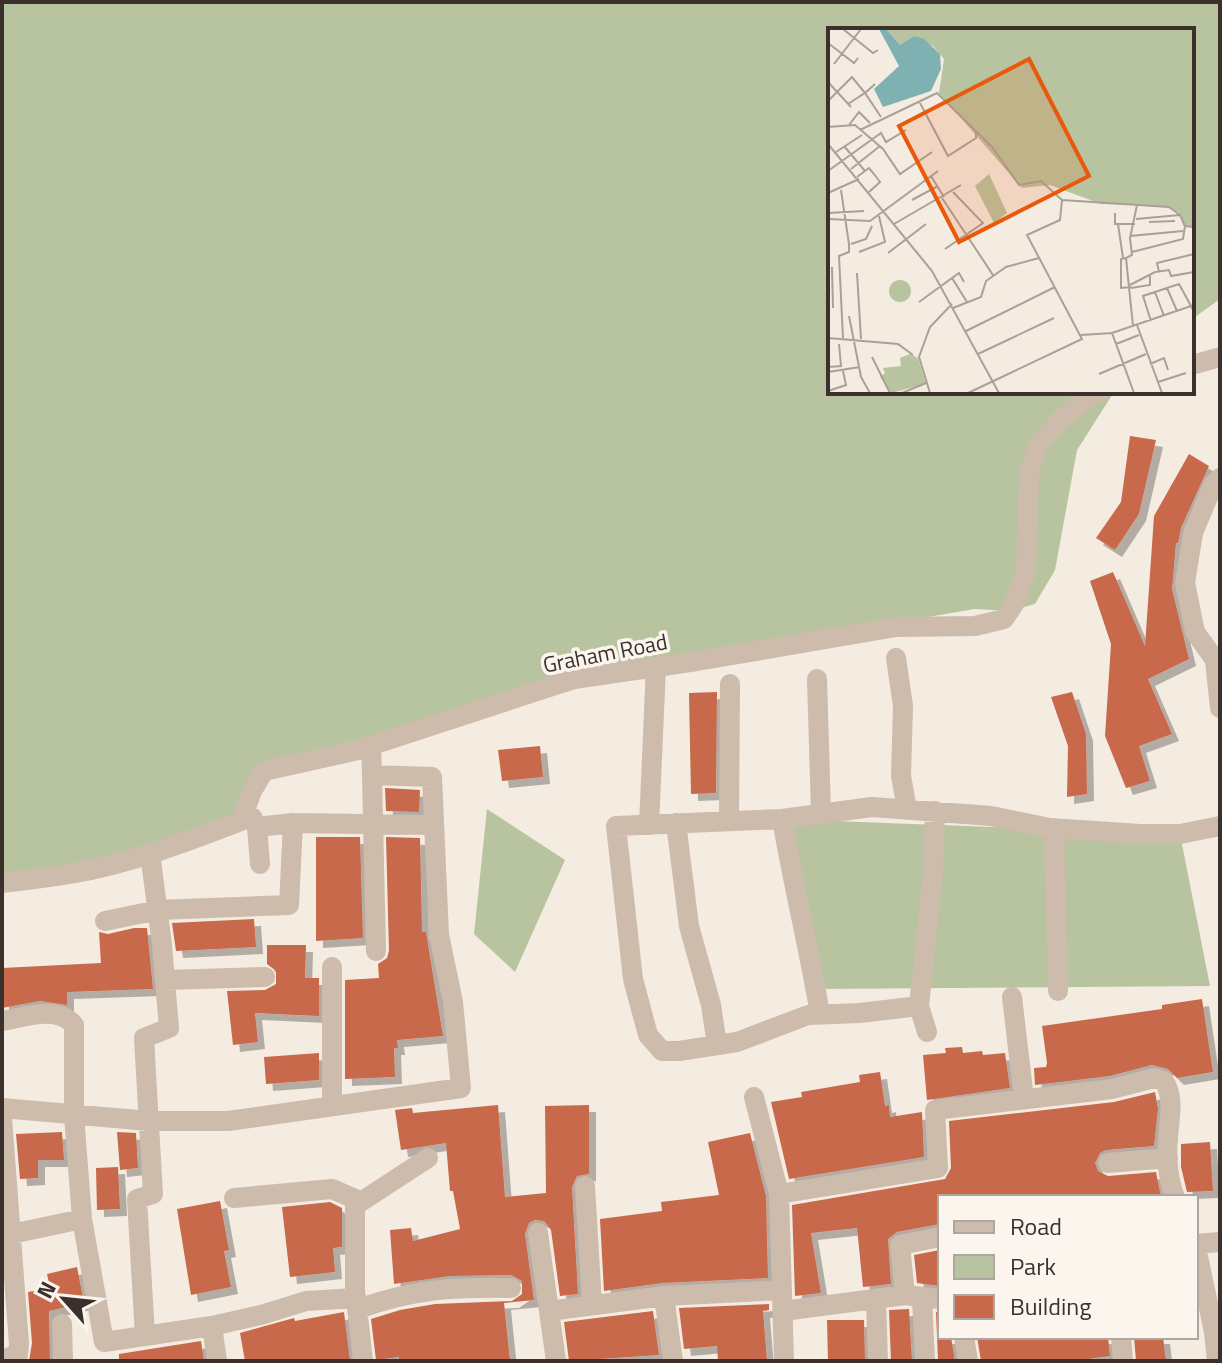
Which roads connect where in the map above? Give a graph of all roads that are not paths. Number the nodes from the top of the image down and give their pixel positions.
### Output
1 (1220, 357) edge
2 (1194, 364) edge
3 (1092, 394) edge
4 (1220, 478) edge
5 (896, 658) dead end
6 (1218, 660) edge
7 (656, 667) junction
8 (817, 679) dead end
9 (730, 684) dead end
10 (1220, 708) edge
11 (371, 745) junction
12 (372, 775) junction
13 (246, 807) junction
14 (907, 809) junction
15 (935, 811) junction
16 (821, 813) junction
17 (782, 819) junction
18 (729, 821) junction
19 (293, 823) junction
20 (676, 823) junction
21 (372, 824) junction
22 (434, 825) junction
23 (649, 825) junction
24 (1220, 826) edge
25 (257, 827) junction
26 (1054, 828) junction
27 (150, 853) junction
28 (260, 864) dead end
29 (2, 883) edge
30 (158, 910) junction
31 (105, 921) dead end
32 (376, 951) dead end
33 (332, 967) dead end
34 (265, 977) dead end
35 (165, 980) junction
36 (1058, 991) dead end
37 (1012, 997) dead end
38 (919, 1006) junction
39 (820, 1014) junction
40 (2, 1021) edge
41 (927, 1032) dead end
42 (717, 1045) junction
43 (754, 1097) dead end
44 (1024, 1099) junction
45 (332, 1105) junction
46 (2, 1108) edge
47 (74, 1115) junction
48 (2, 1118) edge
49 (149, 1121) junction
50 (428, 1158) dead end
51 (1168, 1158) junction
52 (1108, 1163) dead end
53 (585, 1186) dead end
54 (779, 1194) junction
55 (1174, 1195) edge
56 (234, 1198) dead end
57 (356, 1202) junction
58 (82, 1219) junction
59 (538, 1233) dead end
60 (6, 1236) edge
61 (938, 1237) edge
62 (1220, 1242) edge
63 (1198, 1246) edge
64 (1198, 1253) edge
65 (511, 1288) dead end
66 (664, 1296) junction
67 (922, 1297) edge
68 (783, 1301) junction
69 (876, 1301) junction
70 (357, 1303) junction
71 (592, 1305) junction
72 (549, 1311) junction
73 (1216, 1320) edge
74 (62, 1324) dead end
75 (212, 1326) junction
76 (145, 1336) junction
77 (964, 1339) edge
78 (1121, 1339) edge
79 (105, 1352) edge
80 (2, 1360) edge
81 (1116, 1360) edge
82 (63, 1361) edge
83 (217, 1361) edge
84 (363, 1361) edge
85 (556, 1361) edge
86 (673, 1361) edge
87 (784, 1361) edge
88 (878, 1361) edge
89 (925, 1361) edge
90 (968, 1361) edge
91 (1217, 1361) edge

1 - 2 street
3 - 7 street, Graham Road
4 - 6 street
5 - 14 street
6 - 10 street
7 - 11 street, Graham Road
7 - 23 street
8 - 16 street
9 - 18 street
11 - 12 street
11 - 13 street, Graham Road
12 - 21 street
12 - 22 street
13 - 25 street
13 - 27 street, Graham Road
14 - 15 street
14 - 16 street
15 - 26 street
15 - 38 street
16 - 17 street
17 - 18 street
17 - 39 street
18 - 20 street
19 - 21 street
19 - 25 street
19 - 30 street
20 - 23 street
20 - 42 street
21 - 22 street
21 - 32 street
22 - 45 street
23 - 42 street
24 - 26 street
25 - 28 street
26 - 36 street
27 - 29 street, Graham Road
27 - 30 street
30 - 31 street
30 - 35 street
33 - 45 street
34 - 35 street
35 - 49 street
37 - 44 street
38 - 39 street
38 - 41 street
39 - 42 street
40 - 47 street
43 - 54 street
44 - 51 street
44 - 54 street
45 - 49 street
46 - 47 street
47 - 49 street
47 - 58 street
48 - 60 street
49 - 76 street
50 - 57 street
51 - 52 street
51 - 55 street
53 - 71 street
54 - 68 street
56 - 57 street
57 - 70 street
58 - 60 street
58 - 79 street
59 - 72 street
60 - 80 street
61 - 67 street
62 - 63 street
64 - 73 street
65 - 70 street
66 - 68 street
66 - 71 street
66 - 86 street
67 - 69 street
67 - 89 street
68 - 69 street
68 - 87 street
69 - 88 street
70 - 75 street
70 - 84 street
71 - 72 street
72 - 85 street
73 - 91 street
74 - 82 street
75 - 76 street
75 - 83 street
76 - 79 street
77 - 90 street
78 - 81 street

